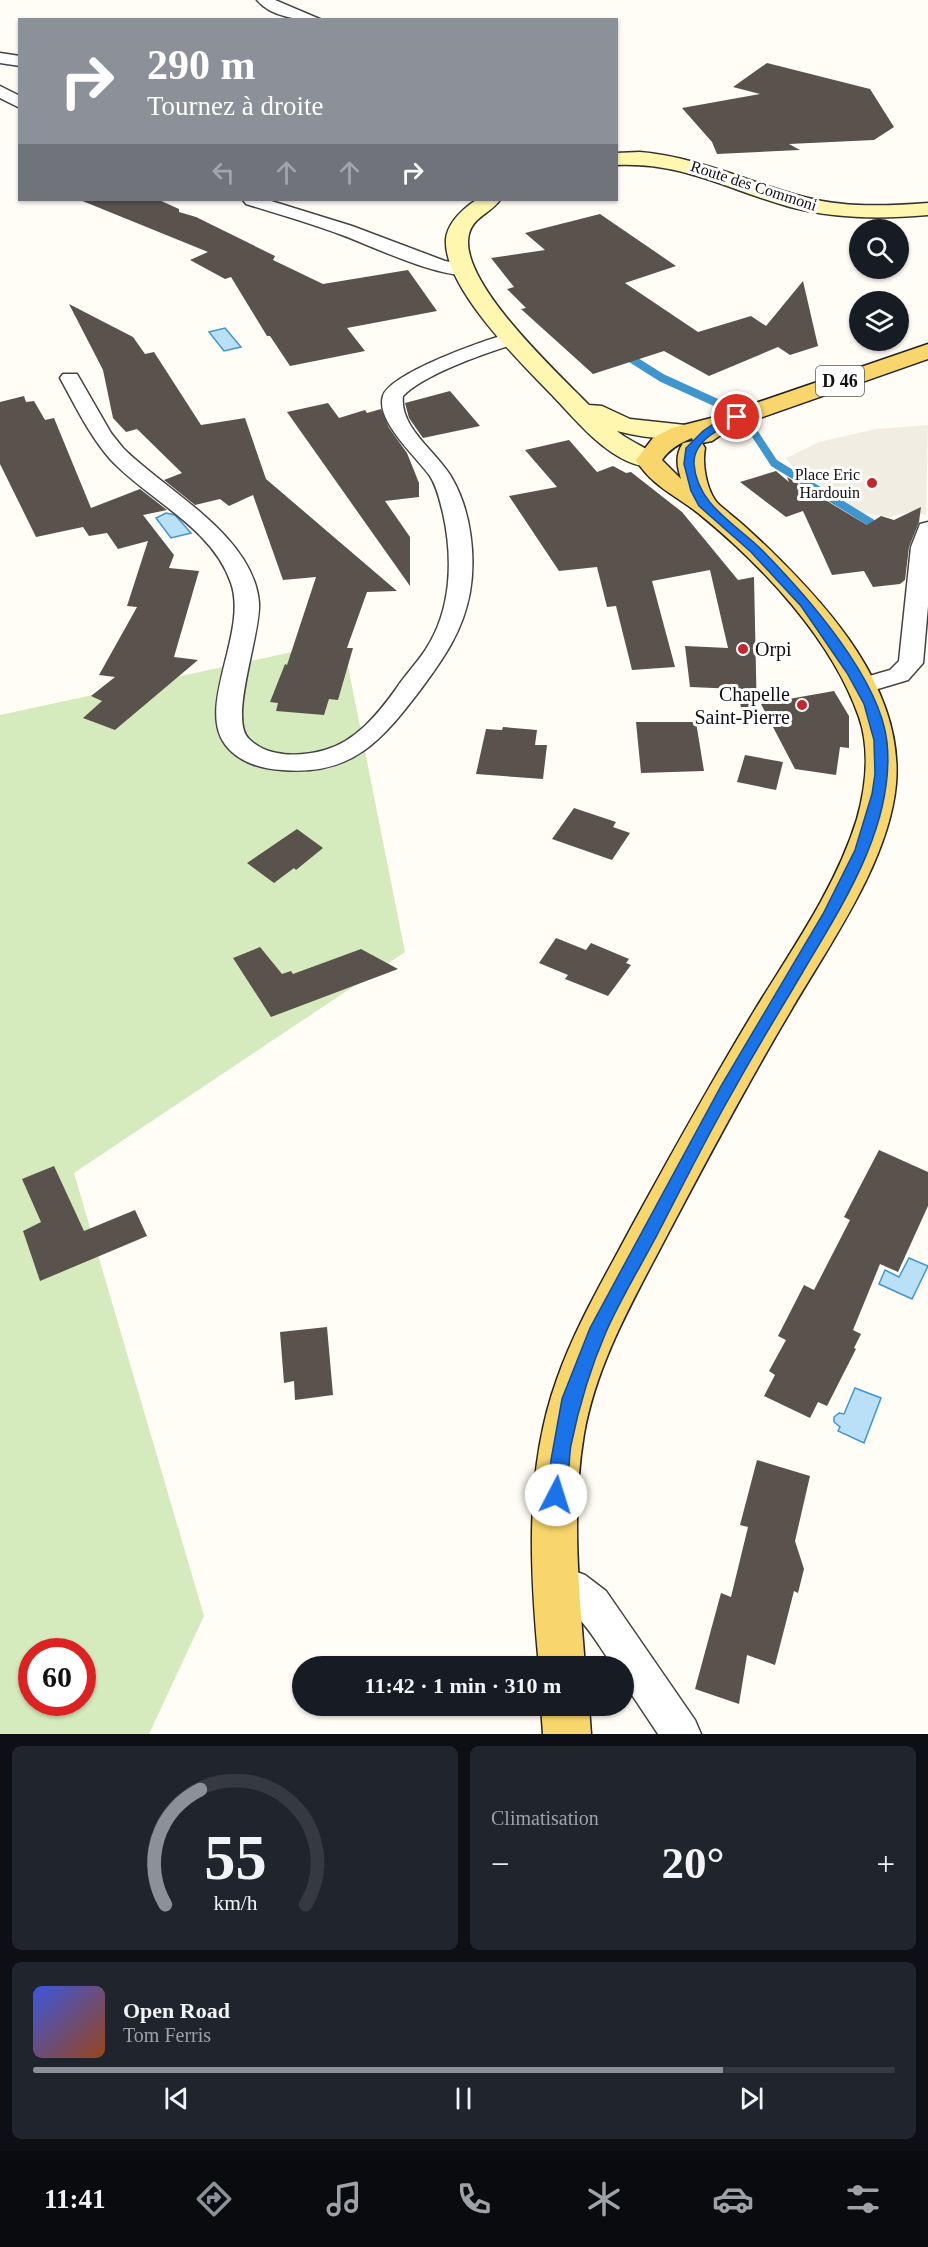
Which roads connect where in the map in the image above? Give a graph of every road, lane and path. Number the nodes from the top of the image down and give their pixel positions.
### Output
1 (264, 0) edge
2 (308, 18) edge
3 (0, 58) edge
4 (18, 61) edge
5 (0, 91) edge
6 (18, 102) edge
7 (618, 159) edge
8 (255, 201) edge
9 (483, 201) edge
10 (928, 209) edge
11 (466, 270) junction
12 (511, 339) junction
13 (928, 351) edge
14 (70, 378) dead end
15 (557, 386) junction
16 (606, 420) junction
17 (689, 439) junction
18 (654, 457) junction
19 (700, 497) junction
20 (928, 529) edge
21 (861, 686) junction
22 (555, 1582) junction
23 (561, 1656) edge
24 (566, 1716) edge
25 (567, 1734) edge
26 (681, 1734) edge

1 - 2 street
3 - 4 street
5 - 6 street
7 - 10 street, Route des Commoni
8 - 11 street
9 - 11 street
11 - 12 street
12 - 14 street
12 - 15 street
13 - 17 main road, D 46
15 - 16 street
15 - 18 street
16 - 17 street
16 - 18 street
17 - 18 main road, D 46
17 - 19 main road
18 - 19 main road
19 - 21 main road
20 - 21 street
21 - 22 main road
22 - 23 main road
22 - 26 street
24 - 25 main road

